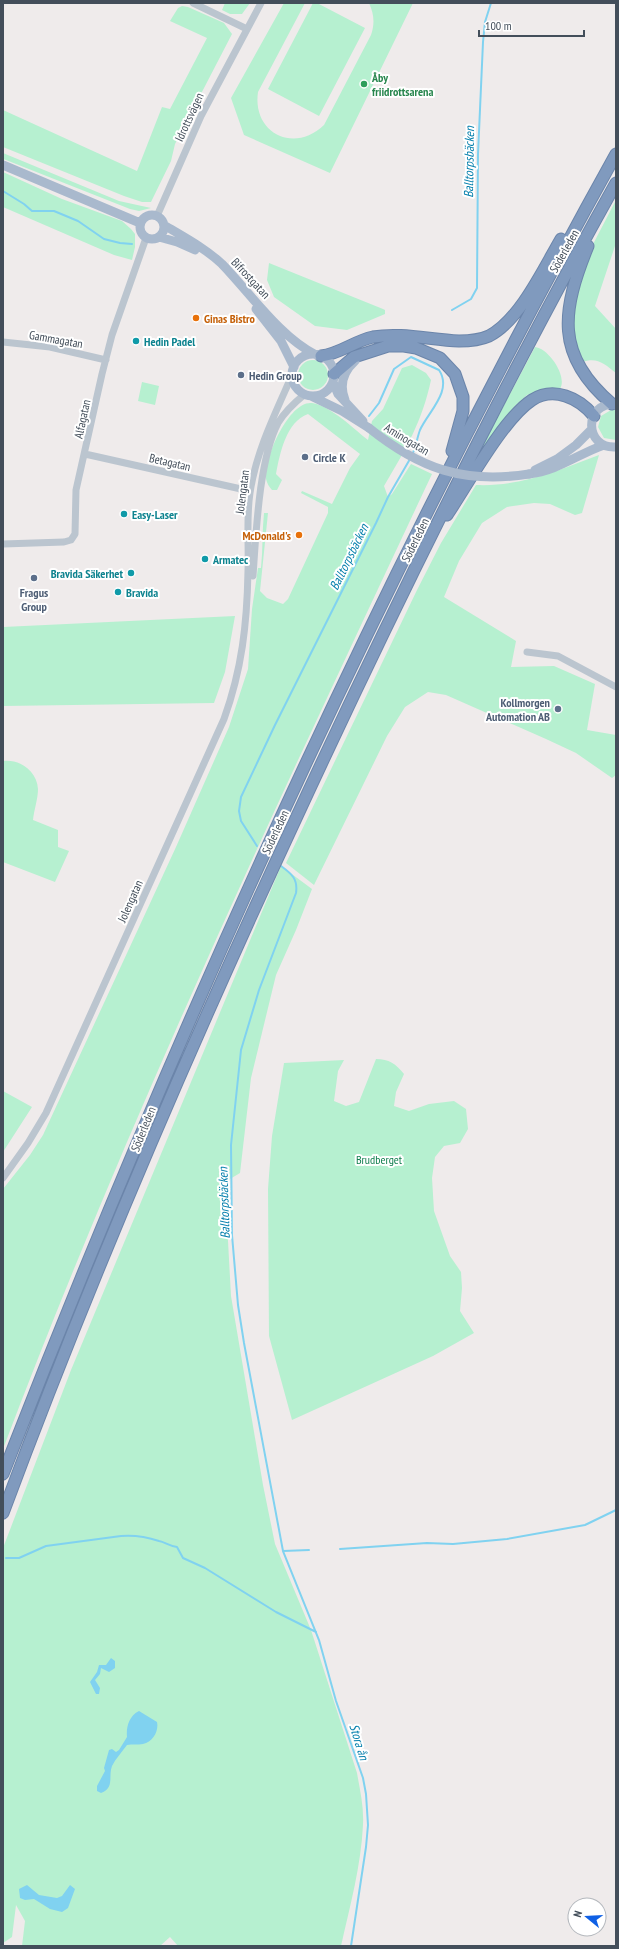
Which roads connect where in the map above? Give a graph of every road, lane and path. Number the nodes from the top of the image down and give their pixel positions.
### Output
1 (193, 3) edge
2 (261, 3) edge
3 (246, 29) junction
4 (616, 154) edge
5 (3, 165) edge
6 (607, 170) junction
7 (616, 183) edge
8 (608, 198) junction
9 (157, 216) junction
10 (140, 223) junction
11 (164, 225) junction
12 (159, 237) junction
13 (146, 238) junction
14 (3, 342) edge
15 (318, 355) junction
16 (361, 356) junction
17 (106, 360) junction
18 (294, 370) junction
19 (333, 378) junction
20 (308, 395) junction
21 (614, 404) edge
22 (347, 405) junction
23 (594, 416) junction
24 (369, 428) junction
25 (592, 429) junction
26 (604, 445) junction
27 (616, 447) edge
28 (85, 454) junction
29 (530, 474) junction
30 (442, 483) junction
31 (250, 491) junction
32 (3, 544) edge
33 (426, 546) junction
34 (247, 620) junction
35 (527, 652) dead end
36 (616, 687) edge
37 (3, 1178) edge
38 (3, 1474) edge
39 (3, 1513) edge

1 - 3 street
2 - 3 street, Idrottsvägen
3 - 9 street, Idrottsvägen
4 - 6 highway, Söderleden
5 - 10 main road
6 - 15 highway
6 - 30 highway, Söderleden
7 - 8 highway, Söderleden
8 - 21 highway
8 - 33 highway, Söderleden
9 - 10 main road
9 - 11 main road, Bifrostgatan
10 - 13 main road
11 - 12 main road
11 - 15 main road, Bifrostgatan
12 - 13 main road, Bifrostgatan
12 - 18 main road, Bifrostgatan
13 - 17 street, Alfagatan
14 - 17 street, Gammagatan
15 - 18 main road
15 - 19 main road, Bifrostgatan
16 - 19 highway
16 - 22 main road
16 - 30 highway
17 - 28 street, Alfagatan
18 - 20 main road, Bifrostgatan
18 - 31 street, Jolengatan
19 - 20 main road
19 - 22 main road, Aminogatan
20 - 24 main road, Aminogatan
20 - 34 street, Jolengatan
21 - 23 main road
22 - 24 main road, Aminogatan
23 - 25 main road
23 - 33 highway
24 - 29 main road, Aminogatan, bridge
25 - 26 main road
25 - 29 main road, Aminogatan
26 - 27 main road
26 - 29 main road, Aminogatan
28 - 31 street, Betagatan
28 - 32 street, Alfagatan
30 - 38 highway, Söderleden
31 - 34 street, Jolengatan
33 - 39 highway, Söderleden
34 - 37 street, Jolengatan
35 - 36 street

